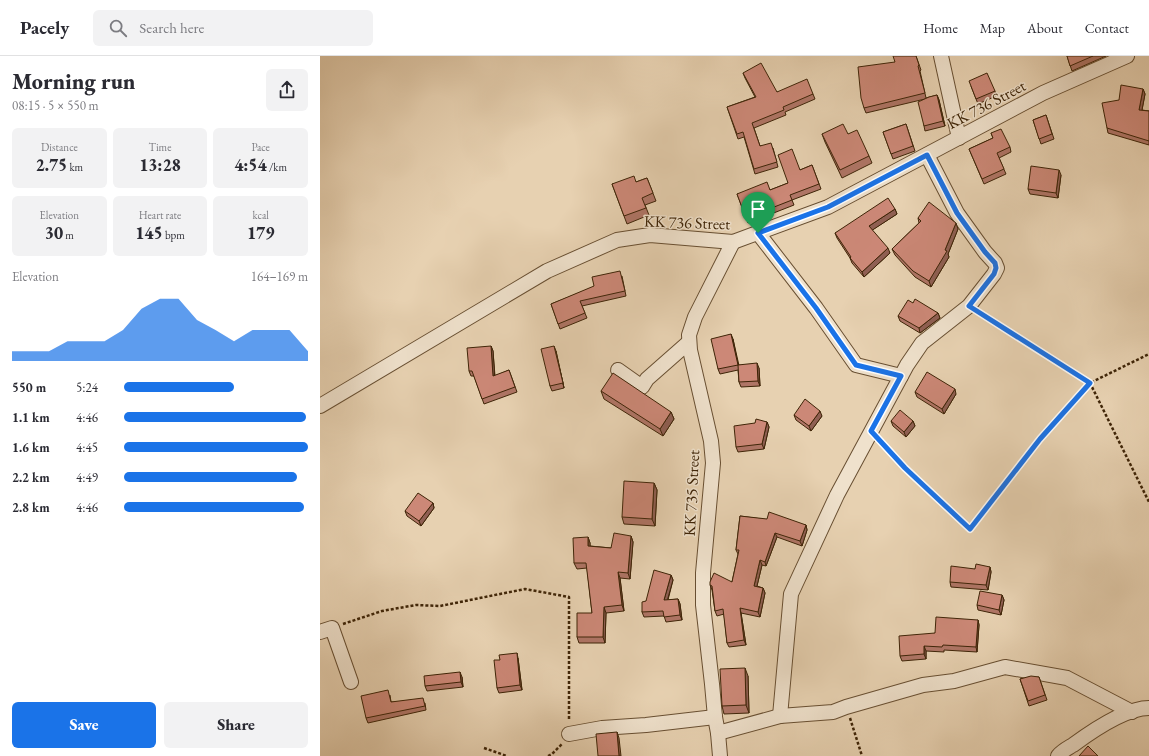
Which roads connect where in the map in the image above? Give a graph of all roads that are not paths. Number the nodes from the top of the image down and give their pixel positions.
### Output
1 (941, 56) edge
2 (1127, 56) edge
3 (959, 138) junction
4 (927, 155) junction
5 (758, 233) junction
6 (733, 242) junction
7 (689, 342) junction
8 (618, 370) dead end
9 (901, 376) junction
10 (320, 406) edge
11 (323, 630) edge
12 (351, 682) dead end
13 (1149, 708) edge
14 (1132, 712) junction
15 (780, 716) junction
16 (714, 717) junction
17 (718, 733) junction
18 (568, 734) road end
19 (720, 756) edge
20 (1058, 756) edge

1 - 3 street
2 - 3 street, KK 736 Street
3 - 4 street, KK 736 Street
4 - 5 street, KK 736 Street
4 - 9 street
5 - 6 street, KK 736 Street
5 - 9 street
6 - 7 street, KK 735 Street
6 - 10 street, KK 736 Street
7 - 8 street
7 - 16 street, KK 735 Street
9 - 15 street
11 - 12 street
13 - 14 street
14 - 15 street
14 - 20 street
15 - 17 street
16 - 17 street, KK 735 Street
16 - 18 street
17 - 19 street, KK 735 Street

